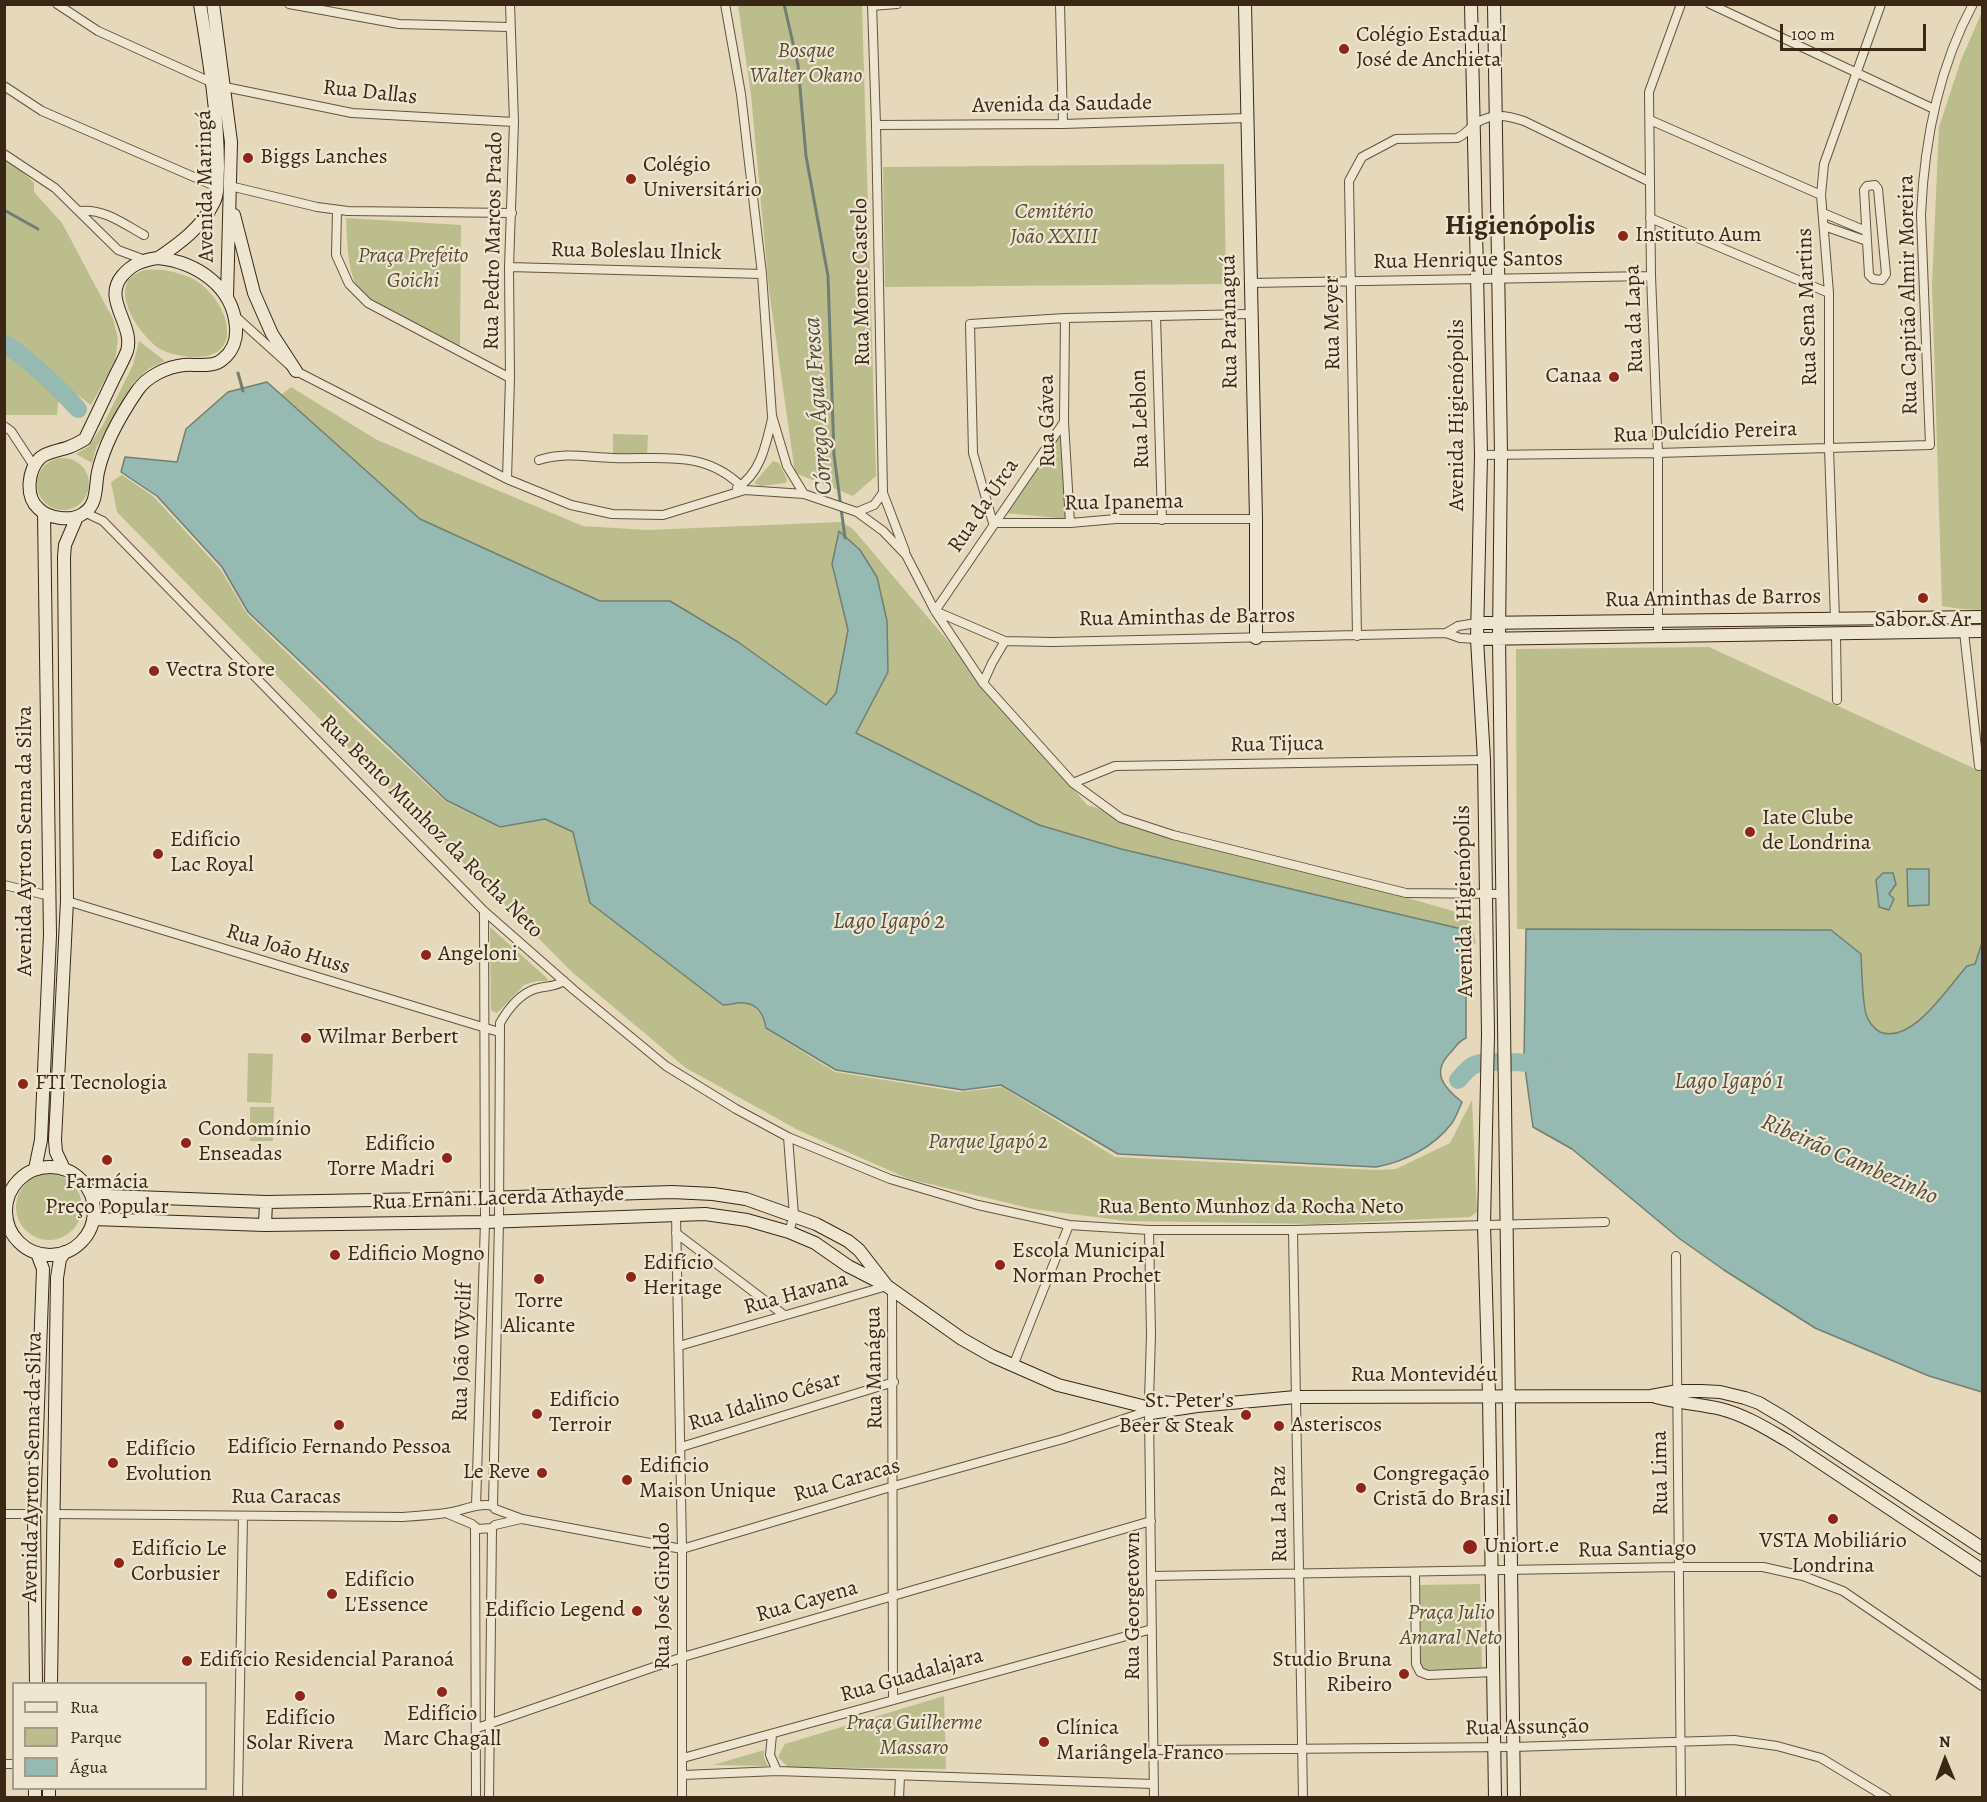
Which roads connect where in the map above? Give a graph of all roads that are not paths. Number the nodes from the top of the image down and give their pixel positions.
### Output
1 (57, 4) edge
2 (200, 4) edge
3 (213, 4) edge
4 (289, 4) edge
5 (510, 4) edge
6 (725, 4) edge
7 (897, 4) edge
8 (1060, 4) edge
9 (1245, 4) edge
10 (1471, 4) edge
11 (1494, 4) edge
12 (1682, 4) edge
13 (1710, 4) edge
14 (1881, 4) edge
15 (1973, 4) edge
16 (872, 5) edge
17 (509, 27) junction
18 (1856, 73) junction
19 (219, 85) junction
20 (4, 86) edge
21 (1934, 109) junction
22 (1495, 115) junction
23 (1248, 118) junction
24 (1650, 120) junction
25 (514, 122) junction
26 (1064, 124) junction
27 (1475, 124) junction
28 (876, 126) junction
29 (4, 154) edge
30 (1650, 182) junction
31 (226, 191) junction
32 (1821, 195) junction
33 (337, 210) junction
34 (80, 212) junction
35 (512, 213) junction
36 (1823, 213) junction
37 (1650, 218) junction
38 (1824, 226) junction
39 (144, 235) dead end
40 (1867, 236) junction
41 (158, 258) junction
42 (145, 260) junction
43 (509, 267) junction
44 (762, 274) junction
45 (1651, 276) junction
46 (1478, 279) junction
47 (1497, 279) junction
48 (1350, 280) junction
49 (1250, 283) junction
50 (1829, 293) junction
51 (228, 297) junction
52 (1251, 314) junction
53 (235, 316) junction
54 (1156, 316) junction
55 (1065, 318) junction
56 (296, 371) junction
57 (510, 378) junction
58 (772, 416) junction
59 (1064, 422) junction
60 (4, 426) edge
61 (1930, 445) joint
62 (1829, 448) junction
63 (1658, 453) junction
64 (1481, 455) junction
65 (1501, 455) junction
66 (539, 460) dead end
67 (34, 466) junction
68 (507, 479) junction
69 (741, 486) junction
70 (96, 490) joint
71 (804, 494) junction
72 (884, 494) junction
73 (724, 497) junction
74 (856, 512) junction
75 (44, 513) junction
76 (82, 515) junction
77 (1256, 519) junction
78 (1162, 520) junction
79 (993, 523) junction
80 (1070, 523) junction
81 (906, 555) junction
82 (935, 611) junction
83 (1983, 616) edge
84 (1835, 619) junction
85 (1658, 621) junction
86 (1477, 623) junction
87 (1499, 623) junction
88 (1983, 631) edge
89 (1964, 632) junction
90 (1446, 633) junction
91 (1836, 635) junction
92 (1357, 636) junction
93 (1658, 637) junction
94 (1256, 638) junction
95 (1499, 638) junction
96 (1477, 639) junction
97 (1005, 640) junction
98 (983, 684) junction
99 (1837, 700) dead end
100 (1484, 760) junction
101 (1979, 766) dead end
102 (1073, 783) junction
103 (4, 885) edge
104 (1485, 894) junction
105 (1503, 894) junction
106 (50, 896) junction
107 (67, 901) junction
108 (484, 911) junction
109 (564, 981) junction
110 (485, 1029) junction
111 (499, 1032) junction
112 (788, 1137) junction
113 (35, 1169) junction
114 (64, 1169) junction
115 (90, 1193) junction
116 (485, 1198) junction
117 (499, 1198) junction
118 (6, 1200) edge
119 (266, 1202) junction
120 (676, 1214) junction
121 (794, 1215) junction
122 (93, 1219) junction
123 (6, 1221) edge
124 (499, 1221) junction
125 (485, 1222) junction
126 (1605, 1222) dead end
127 (265, 1225) junction
128 (1069, 1225) junction
129 (1484, 1225) junction
130 (1507, 1225) junction
131 (1149, 1230) junction
132 (1293, 1230) junction
133 (789, 1232) junction
134 (676, 1233) junction
135 (64, 1252) junction
136 (37, 1253) junction
137 (1676, 1256) dead end
138 (890, 1288) junction
139 (784, 1315) junction
140 (679, 1346) junction
141 (1013, 1366) junction
142 (894, 1383) junction
143 (1725, 1392) junction
144 (1489, 1396) junction
145 (1296, 1397) junction
146 (1678, 1397) junction
147 (1507, 1398) junction
148 (1148, 1407) junction
149 (1722, 1409) junction
150 (681, 1446) junction
151 (894, 1486) junction
152 (475, 1507) junction
153 (494, 1508) junction
154 (1927, 1513) junction
155 (4, 1514) edge
156 (34, 1514) junction
157 (53, 1514) junction
158 (445, 1514) junction
159 (243, 1516) junction
160 (522, 1519) junction
161 (1151, 1521) junction
162 (474, 1525) junction
163 (494, 1527) junction
164 (1918, 1527) junction
165 (1983, 1548) edge
166 (682, 1549) junction
167 (1680, 1567) junction
168 (1510, 1570) junction
169 (1983, 1570) edge
170 (1492, 1571) junction
171 (1415, 1572) junction
172 (1299, 1574) junction
173 (1151, 1576) junction
174 (894, 1595) junction
175 (1152, 1629) junction
176 (683, 1658) junction
177 (1493, 1672) junction
178 (36, 1682) edge
179 (51, 1682) edge
180 (1983, 1686) edge
181 (894, 1699) junction
182 (491, 1724) junction
183 (477, 1728) junction
184 (772, 1735) junction
185 (1681, 1741) junction
186 (1494, 1747) junction
187 (1513, 1747) junction
188 (1302, 1748) junction
189 (1154, 1750) junction
190 (683, 1758) junction
191 (777, 1772) junction
192 (683, 1775) junction
193 (900, 1776) junction
194 (1153, 1784) junction
195 (238, 1797) edge
196 (476, 1797) edge
197 (489, 1797) edge
198 (682, 1797) edge
199 (899, 1797) edge
200 (1154, 1797) edge
201 (1303, 1797) edge
202 (1495, 1797) edge
203 (1514, 1797) edge
204 (1681, 1797) edge
205 (1887, 1797) edge

1 - 19 street, Rua Dallas
2 - 19 main road, Avenida Maringá
3 - 19 main road, Avenida Maringá
4 - 17 street
5 - 17 street, Rua Pedro Marcos Prado
6 - 44 street
7 - 16 street
8 - 26 street
9 - 23 main road, Rua Paranaguá
10 - 27 main road, Avenida Higienópolis
11 - 22 main road, Avenida Higienópolis
12 - 24 street, Rua da Lapa
13 - 18 street
14 - 18 street, Rua Sena Martins
15 - 21 street, Rua Capitão Almir Moreira
16 - 28 street, Rua Monte Castelo
17 - 25 street, Rua Pedro Marcos Prado
18 - 21 street
18 - 32 street, Rua Sena Martins
19 - 25 street, Rua Dallas
19 - 31 main road, Avenida Maringá
20 - 31 street
21 - 61 street, Rua Capitão Almir Moreira
22 - 27 street, Rua Meyer
22 - 30 street
22 - 47 main road, Avenida Higienópolis
23 - 26 street, Avenida da Saudade
23 - 49 main road, Rua Paranaguá
24 - 30 street, Rua da Lapa
24 - 32 street
25 - 35 street, Rua Pedro Marcos Prado
26 - 28 street, Avenida da Saudade
27 - 46 main road, Avenida Higienópolis
27 - 48 street, Rua Meyer
28 - 72 street, Rua Monte Castelo
29 - 34 street
30 - 37 street, Rua da Lapa
31 - 33 street
31 - 41 main road, Avenida Maringá
31 - 51 main road, Avenida Maringá
31 - 56 main road
32 - 36 street, Rua Sena Martins
33 - 35 street
33 - 57 street
34 - 39 street
34 - 42 street
35 - 43 street, Rua Pedro Marcos Prado
36 - 38 street, Rua Sena Martins
36 - 40 street
37 - 45 street, Rua da Lapa
37 - 50 street
38 - 40 street
38 - 50 street, Rua Sena Martins
40 - 40 street
41 - 42 main road, Avenida Maringá
41 - 51 main road, Avenida Maringá
42 - 67 main road, Avenida Maringá
43 - 44 street, Rua Boleslau Ilnick
43 - 57 street, Rua Pedro Marcos Prado
44 - 58 street
45 - 47 street, Rua Henrique Santos
45 - 63 street, Rua da Lapa
46 - 47 street, Rua Henrique Santos
46 - 48 street, Rua Henrique Santos
46 - 64 main road, Avenida Higienópolis
47 - 65 main road, Avenida Higienópolis
48 - 49 street, Rua Henrique Santos
48 - 92 street, Rua Meyer
49 - 52 main road, Rua Paranaguá
50 - 62 street, Rua Sena Martins
51 - 53 main road, Avenida Maringá
52 - 54 street
52 - 77 main road, Rua Paranaguá
53 - 56 street
53 - 70 main road, Avenida Maringá
54 - 55 street
54 - 78 street, Rua Leblon
55 - 59 street, Rua Gávea
55 - 79 street
56 - 68 street
57 - 68 street, Rua Pedro Marcos Prado
58 - 69 street
58 - 71 street
59 - 79 street, Rua da Urca
59 - 80 street, Rua Gávea
60 - 67 street
61 - 62 street, Rua Dulcídio Pereira
62 - 63 street, Rua Dulcídio Pereira
62 - 84 street, Rua Sena Martins
63 - 65 street, Rua Dulcídio Pereira
63 - 85 street, Rua da Lapa
64 - 65 street, Rua Dulcídio Pereira
64 - 86 main road, Avenida Higienópolis
65 - 87 main road, Avenida Higienópolis
66 - 69 street
67 - 75 main road
68 - 73 street
69 - 73 street
70 - 76 main road, Avenida Ayrton Senna da Silva
71 - 73 street
71 - 74 street
72 - 74 street
72 - 81 street, Rua Monte Castelo
74 - 81 street
75 - 76 main road
75 - 106 main road, Avenida Ayrton Senna da Silva
76 - 107 main road, Avenida Ayrton Senna da Silva
76 - 108 street, Rua Bento Munhoz da Rocha Neto
77 - 78 street, Rua Ipanema
77 - 94 main road, Rua Paranaguá
78 - 80 street, Rua Ipanema
79 - 80 street, Rua Ipanema
79 - 82 street, Rua da Urca
81 - 82 street
82 - 97 street, Rua Aminthas de Barros
82 - 98 street
83 - 84 main road, Rua Aminthas de Barros
84 - 85 main road, Rua Aminthas de Barros
85 - 87 main road, Rua Aminthas de Barros
85 - 93 street, Rua da Lapa
86 - 87 main road, Rua Aminthas de Barros
86 - 90 street, Rua Aminthas de Barros
86 - 96 main road, Avenida Higienópolis
87 - 95 main road, Avenida Higienópolis
88 - 89 main road, Rua Aminthas de Barros
89 - 91 main road, Rua Aminthas de Barros
89 - 101 street
90 - 92 street, Rua Aminthas de Barros
90 - 96 street, Rua Aminthas de Barros
91 - 93 main road, Rua Aminthas de Barros
91 - 99 street
92 - 94 street, Rua Aminthas de Barros
93 - 95 main road, Rua Aminthas de Barros
94 - 97 street, Rua Aminthas de Barros
95 - 96 main road, Rua Aminthas de Barros
95 - 105 main road, Avenida Higienópolis
96 - 100 main road, Avenida Higienópolis
97 - 98 street
98 - 102 street
100 - 102 street, Rua Tijuca
100 - 104 main road, Avenida Higienópolis
102 - 104 street
103 - 106 street
104 - 105 street
104 - 129 main road, Avenida Higienópolis
105 - 130 main road, Avenida Higienópolis
106 - 113 main road, Avenida Ayrton Senna da Silva
107 - 110 street, Rua João Huss
107 - 114 main road, Avenida Ayrton Senna da Silva
108 - 109 street, Rua Bento Munhoz da Rocha Neto
108 - 110 street, Rua João Wyclif
109 - 111 street, Rua João Wyclif
109 - 112 street, Rua Bento Munhoz da Rocha Neto
110 - 111 street, Rua João Huss
110 - 116 street, Rua João Wyclif
111 - 117 street, Rua João Wyclif
112 - 121 street
112 - 128 street, Rua Bento Munhoz da Rocha Neto
113 - 114 main road
113 - 118 main road
114 - 115 main road
115 - 119 main road, Rua Ernâni Lacerda Athayde
115 - 122 main road
116 - 117 main road, Rua Montevidéu
116 - 119 main road, Rua Ernâni Lacerda Athayde
116 - 125 street, Rua João Wyclif
117 - 121 main road, Rua Montevidéu
117 - 124 street, Rua João Wyclif
118 - 123 main road
119 - 127 main road
120 - 124 main road, Rua Ernâni Lacerda Athayde
120 - 133 main road, Rua Ernâni Lacerda Athayde
120 - 134 street, Rua José Giroldo
121 - 133 street
121 - 138 main road, Rua Montevidéu
122 - 127 main road, Rua Ernâni Lacerda Athayde
122 - 135 main road
123 - 136 main road
124 - 125 main road, Rua Ernâni Lacerda Athayde
124 - 153 street, Rua João Wyclif
125 - 127 main road, Rua Ernâni Lacerda Athayde
125 - 152 street, Rua João Wyclif
126 - 130 street
128 - 131 street, Rua Bento Munhoz da Rocha Neto
128 - 141 street
129 - 130 street, Rua Bento Munhoz da Rocha Neto
129 - 132 street, Rua Bento Munhoz da Rocha Neto
129 - 144 main road, Avenida Higienópolis
130 - 147 main road, Avenida Higienópolis
131 - 132 street, Rua Bento Munhoz da Rocha Neto
131 - 148 street, Rua Georgetown
132 - 145 street, Rua La Paz
133 - 138 main road, Rua Ernâni Lacerda Athayde
134 - 139 street
134 - 140 street, Rua José Giroldo
135 - 136 main road
135 - 157 main road, Avenida Ayrton Senna da Silva
136 - 156 main road, Avenida Ayrton Senna da Silva
137 - 146 street, Rua Lima
138 - 139 street, Rua Havana
138 - 141 main road, Rua Montevidéu
138 - 142 street, Rua Manágua
139 - 140 street, Rua Havana
140 - 150 street, Rua José Giroldo
141 - 148 main road, Rua Montevidéu
142 - 150 street, Rua Idalino César
142 - 151 street, Rua Manágua
143 - 146 main road
143 - 149 main road
143 - 154 main road
144 - 145 main road, Rua Montevidéu
144 - 147 main road, Rua Montevidéu
144 - 170 main road, Avenida Higienópolis
145 - 148 main road, Rua Montevidéu
145 - 172 street, Rua La Paz
146 - 147 main road, Rua Montevidéu
146 - 149 main road
146 - 167 street, Rua Lima
147 - 168 main road, Avenida Higienópolis
148 - 151 street, Rua Caracas
148 - 161 street, Rua Georgetown
149 - 164 main road
150 - 166 street, Rua José Giroldo
151 - 166 street, Rua Caracas
151 - 174 street, Rua Manágua
152 - 153 street, Rua Caracas
152 - 158 street, Rua Caracas
152 - 162 street, Rua João Wyclif
153 - 160 street, Rua Caracas
153 - 163 street, Rua João Wyclif
154 - 164 main road
154 - 165 main road
155 - 156 street
156 - 178 main road, Avenida Ayrton Senna da Silva
157 - 159 street, Rua Caracas
157 - 179 main road, Avenida Ayrton Senna da Silva
158 - 159 street, Rua Caracas
158 - 162 street, Rua Caracas
159 - 195 street
160 - 163 street, Rua Caracas
160 - 166 street, Rua Caracas
161 - 173 street, Rua Georgetown
161 - 174 street, Rua Cayena
162 - 163 street, Rua Caracas
162 - 183 street, Rua João Wyclif
163 - 182 street, Rua João Wyclif
164 - 169 main road
166 - 176 street, Rua José Giroldo
167 - 168 street, Rua Santiago
167 - 180 street, Rua Santiago
167 - 185 street, Rua Lima
168 - 170 street, Rua Santiago
168 - 187 main road, Avenida Higienópolis
170 - 171 street, Rua Santiago
170 - 177 main road, Avenida Higienópolis
171 - 172 street, Rua Santiago
171 - 177 street
172 - 173 street, Rua Santiago
172 - 188 street, Rua La Paz
173 - 175 street, Rua Georgetown
174 - 176 street, Rua Cayena
174 - 181 street, Rua Manágua
175 - 181 street, Rua Guadalajara
175 - 189 street, Rua Georgetown
176 - 182 street, Rua Cayena
176 - 190 street, Rua José Giroldo
177 - 186 main road, Avenida Higienópolis
181 - 184 street, Rua Guadalajara
182 - 183 street, Rua Cayena
182 - 197 street, Rua João Wyclif
183 - 196 street, Rua João Wyclif
184 - 190 street, Rua Guadalajara
184 - 191 street
185 - 187 street, Rua Assunção
185 - 204 street, Rua Lima
185 - 205 street, Rua Assunção
186 - 187 street, Rua Assunção
186 - 188 street, Rua Assunção
186 - 202 main road, Avenida Higienópolis
187 - 203 main road, Avenida Higienópolis
188 - 189 street, Rua Assunção
188 - 201 street, Rua La Paz
189 - 194 street, Rua Georgetown
190 - 192 street, Rua José Giroldo
191 - 192 street
191 - 193 street
192 - 198 street, Rua José Giroldo
193 - 194 street
193 - 199 street
194 - 200 street, Rua Georgetown

